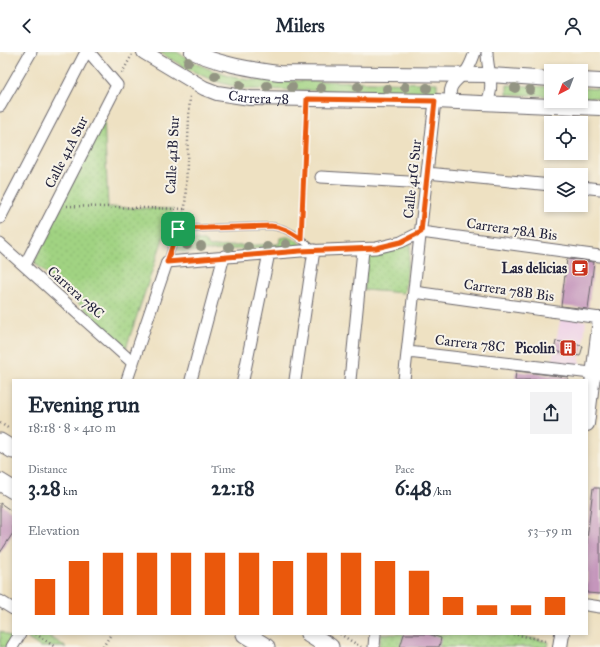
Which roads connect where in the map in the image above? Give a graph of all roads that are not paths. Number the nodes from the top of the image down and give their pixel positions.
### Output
1 (31, 52) edge
2 (88, 52) edge
3 (144, 52) edge
4 (192, 52) edge
5 (475, 52) edge
6 (487, 52) edge
7 (462, 75) junction
8 (490, 75) junction
9 (544, 79) edge
10 (588, 80) edge
11 (600, 81) edge
12 (435, 101) junction
13 (452, 102) junction
14 (486, 104) junction
15 (0, 106) edge
16 (600, 108) edge
17 (321, 177) dead end
18 (427, 178) junction
19 (544, 184) edge
20 (588, 188) edge
21 (600, 189) edge
22 (0, 218) edge
23 (421, 232) junction
24 (0, 244) edge
25 (314, 250) junction
26 (363, 250) junction
27 (269, 253) junction
28 (224, 256) junction
29 (600, 256) edge
30 (167, 262) junction
31 (25, 265) junction
32 (414, 292) junction
33 (600, 318) edge
34 (408, 352) junction
35 (133, 363) junction
36 (597, 373) edge
37 (127, 379) edge
38 (191, 379) edge
39 (243, 379) edge
40 (295, 379) edge
41 (350, 379) edge
42 (404, 379) edge
43 (588, 419) edge
44 (0, 442) edge
45 (12, 449) edge
46 (0, 482) edge
47 (12, 489) edge
48 (0, 601) edge
49 (588, 605) edge
50 (600, 607) edge
51 (12, 608) edge
52 (19, 635) edge
53 (247, 635) edge
54 (311, 635) edge
55 (375, 635) edge
56 (561, 635) edge
57 (555, 644) edge
58 (12, 647) edge
59 (266, 647) edge
60 (330, 647) edge
61 (374, 647) edge

1 - 15 street
2 - 22 street
2 - 31 street, Calle 41A Sur
3 - 12 street, Carrera 78
4 - 7 street, Carrera 78
5 - 7 street
6 - 8 street
7 - 8 street, Carrera 78
7 - 13 street
8 - 9 street, Carrera 78
8 - 14 street
10 - 11 street
12 - 13 street, Carrera 78
12 - 18 street, Calle 41G Sur
13 - 14 street, Carrera 78
14 - 16 street, Carrera 78
17 - 18 street
18 - 19 street
18 - 23 street, Calle 41G Sur
20 - 21 street
23 - 26 street
23 - 29 street, Carrera 78A Bis
23 - 32 street, Calle 41G Sur
24 - 31 street, Carrera 78C
25 - 26 street
25 - 27 street
25 - 30 lane
25 - 40 street
26 - 41 street
27 - 28 street
27 - 39 street
28 - 30 street
28 - 38 street
30 - 35 street
31 - 35 street, Carrera 78C
32 - 33 street, Carrera 78B Bis
32 - 34 street, Calle 41G Sur
33 - 36 street
34 - 36 street, Carrera 78C
34 - 42 street, Calle 41G Sur
35 - 37 street
36 - 43 street
44 - 45 main road
46 - 47 main road
48 - 51 street
49 - 50 street
52 - 58 street
53 - 59 main road
54 - 60 main road
55 - 61 street
56 - 57 street

